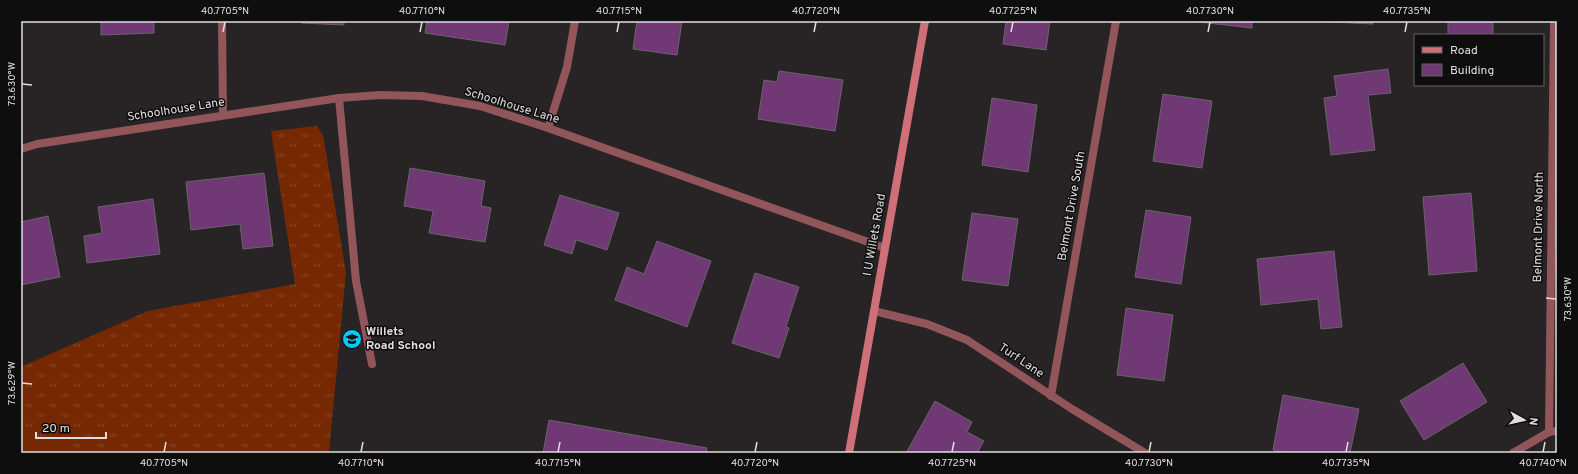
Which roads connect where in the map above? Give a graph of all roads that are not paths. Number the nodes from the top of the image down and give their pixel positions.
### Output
1 (222, 21) edge
2 (575, 21) edge
3 (925, 21) edge
4 (1116, 21) edge
5 (1554, 21) edge
6 (338, 98) junction
7 (223, 115) junction
8 (548, 128) junction
9 (21, 149) edge
10 (885, 248) junction
11 (874, 310) junction
12 (372, 364) dead end
13 (1051, 396) junction
14 (1553, 432) edge
15 (849, 453) edge
16 (1145, 453) edge
17 (1513, 453) edge

1 - 7 street
2 - 8 street
3 - 10 main road, I U Willets Road
4 - 13 street, Belmont Drive South
5 - 14 street, Belmont Drive North
6 - 7 street, Schoolhouse Lane
6 - 8 street, Schoolhouse Lane
6 - 12 street
7 - 9 street, Schoolhouse Lane
8 - 10 street, Schoolhouse Lane
10 - 11 main road, I U Willets Road
11 - 13 street, Turf Lane
11 - 15 main road, I U Willets Road
13 - 16 street, Turf Lane
14 - 17 street

